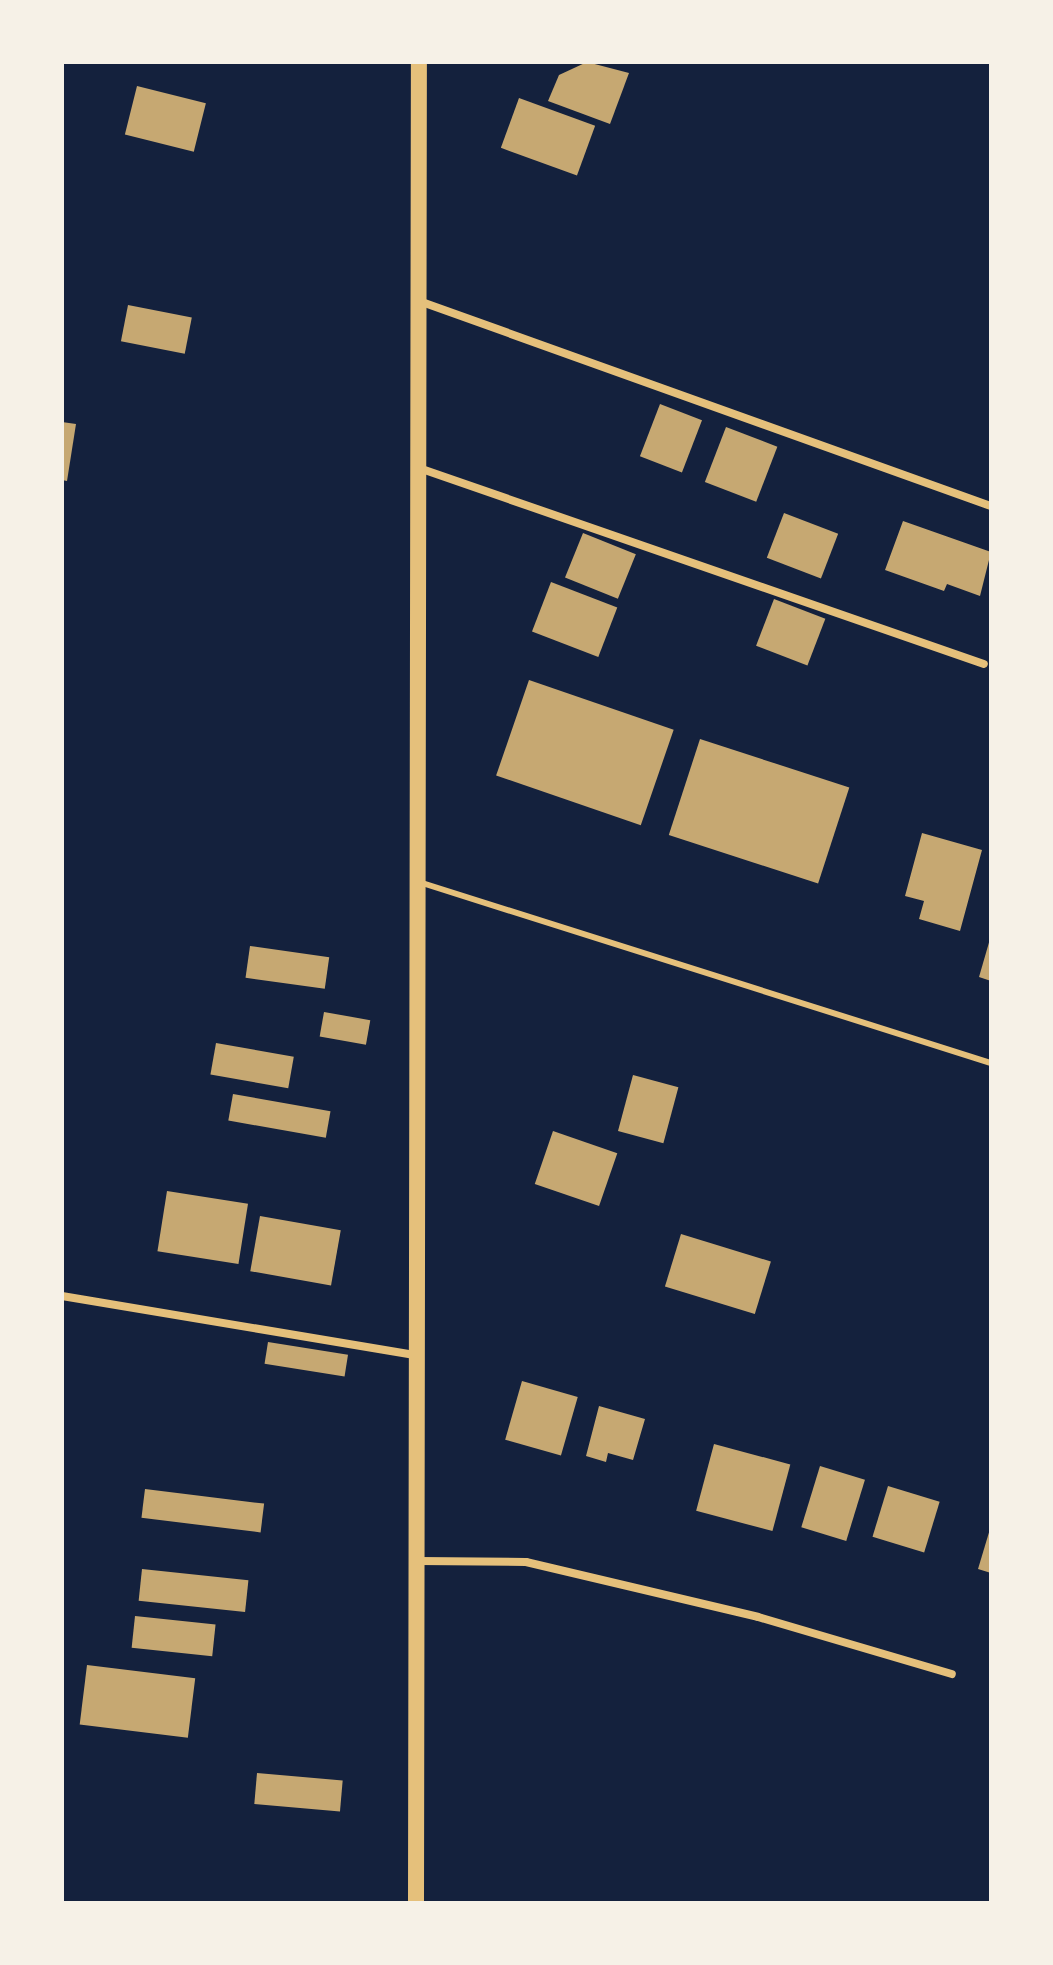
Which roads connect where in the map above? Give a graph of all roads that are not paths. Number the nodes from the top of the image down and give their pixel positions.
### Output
1 (419, 62) edge
2 (417, 300) junction
3 (416, 467) junction
4 (991, 506) edge
5 (984, 664) dead end
6 (415, 881) junction
7 (991, 1063) edge
8 (62, 1296) edge
9 (418, 1355) junction
10 (419, 1561) junction
11 (952, 1674) dead end
12 (416, 1903) edge

1 - 2 main road
2 - 3 main road
2 - 4 street
3 - 5 street
3 - 6 main road
6 - 7 lane
6 - 9 main road
8 - 9 street
9 - 10 main road
10 - 11 street
10 - 12 main road

